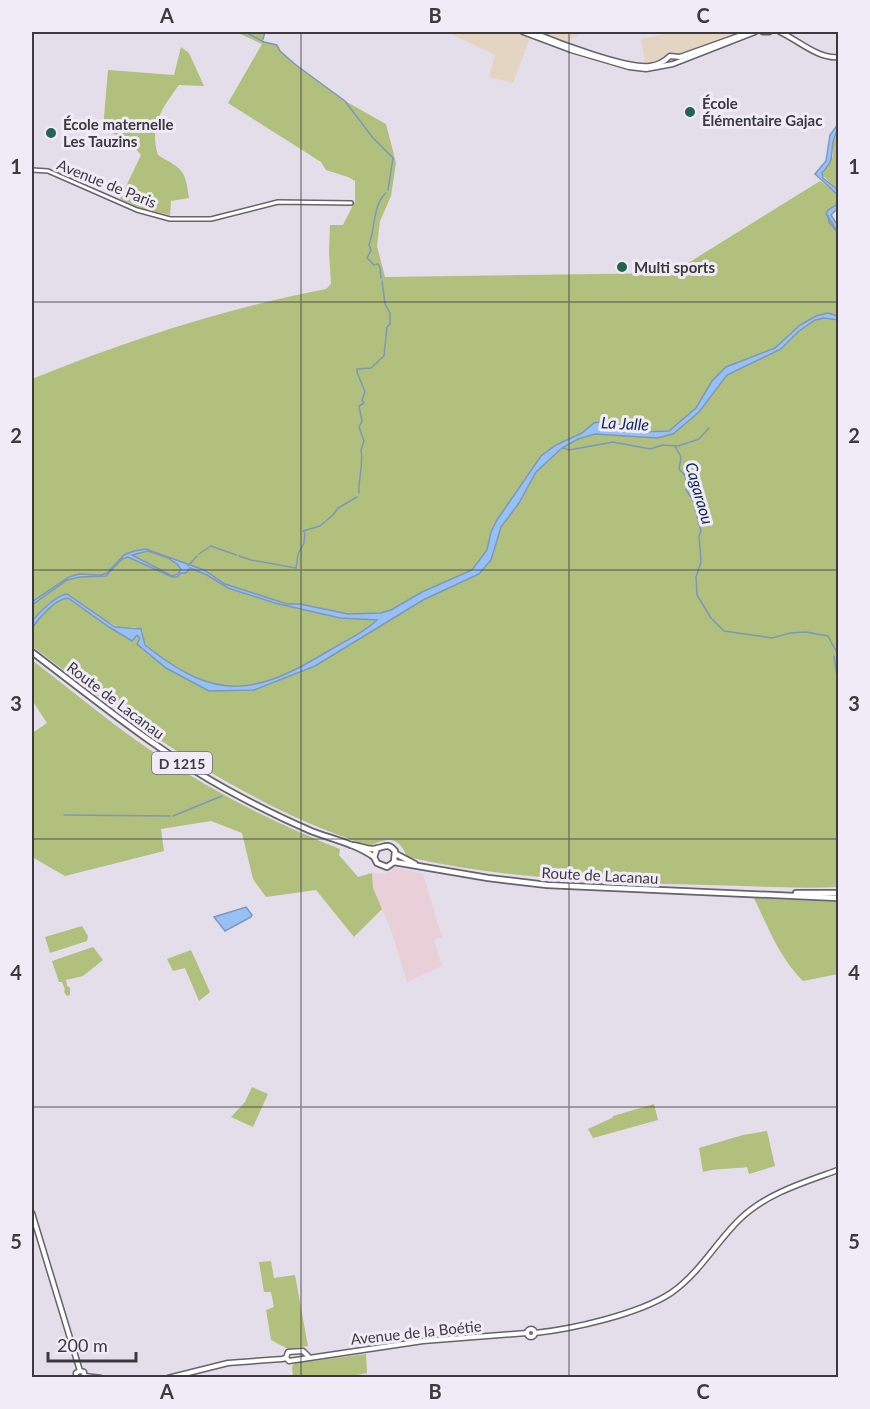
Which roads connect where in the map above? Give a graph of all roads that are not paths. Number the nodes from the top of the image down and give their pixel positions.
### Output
1 (523, 32) edge
2 (532, 32) edge
3 (750, 32) edge
4 (755, 32) edge
5 (763, 32) edge
6 (769, 32) edge
7 (780, 32) edge
8 (838, 57) edge
9 (675, 60) junction
10 (669, 61) junction
11 (32, 170) edge
12 (351, 203) dead end
13 (32, 652) edge
14 (350, 845) junction
15 (377, 848) junction
16 (396, 854) junction
17 (374, 857) junction
18 (394, 862) junction
19 (423, 867) junction
20 (838, 893) edge
21 (777, 894) junction
22 (838, 898) edge
23 (838, 1170) edge
24 (32, 1213) edge
25 (308, 1356) junction
26 (284, 1358) junction
27 (80, 1371) junction
28 (75, 1377) edge
29 (84, 1377) edge
30 (101, 1377) edge
31 (168, 1377) edge

1 - 10 main road
2 - 10 main road
3 - 9 main road
4 - 9 main road
5 - 6 main road
7 - 8 main road
9 - 10 main road
9 - 10 main road
11 - 12 street, Avenue de Paris
13 - 14 main road, Route de Lacanau / D 1215
14 - 15 main road, D 1215
14 - 17 main road, D 1215
15 - 16 main road
15 - 17 main road
16 - 18 main road
16 - 19 main road
17 - 18 main road
18 - 19 main road, Route de Lacanau
19 - 21 main road, Route de Lacanau
20 - 21 main road, Route de Lacanau
21 - 22 main road, Route de Lacanau
23 - 25 main road, Avenue de la Boétie
24 - 27 main road
25 - 26 main road
25 - 26 main road
26 - 31 main road
27 - 28 main road
27 - 29 main road
29 - 30 main road

